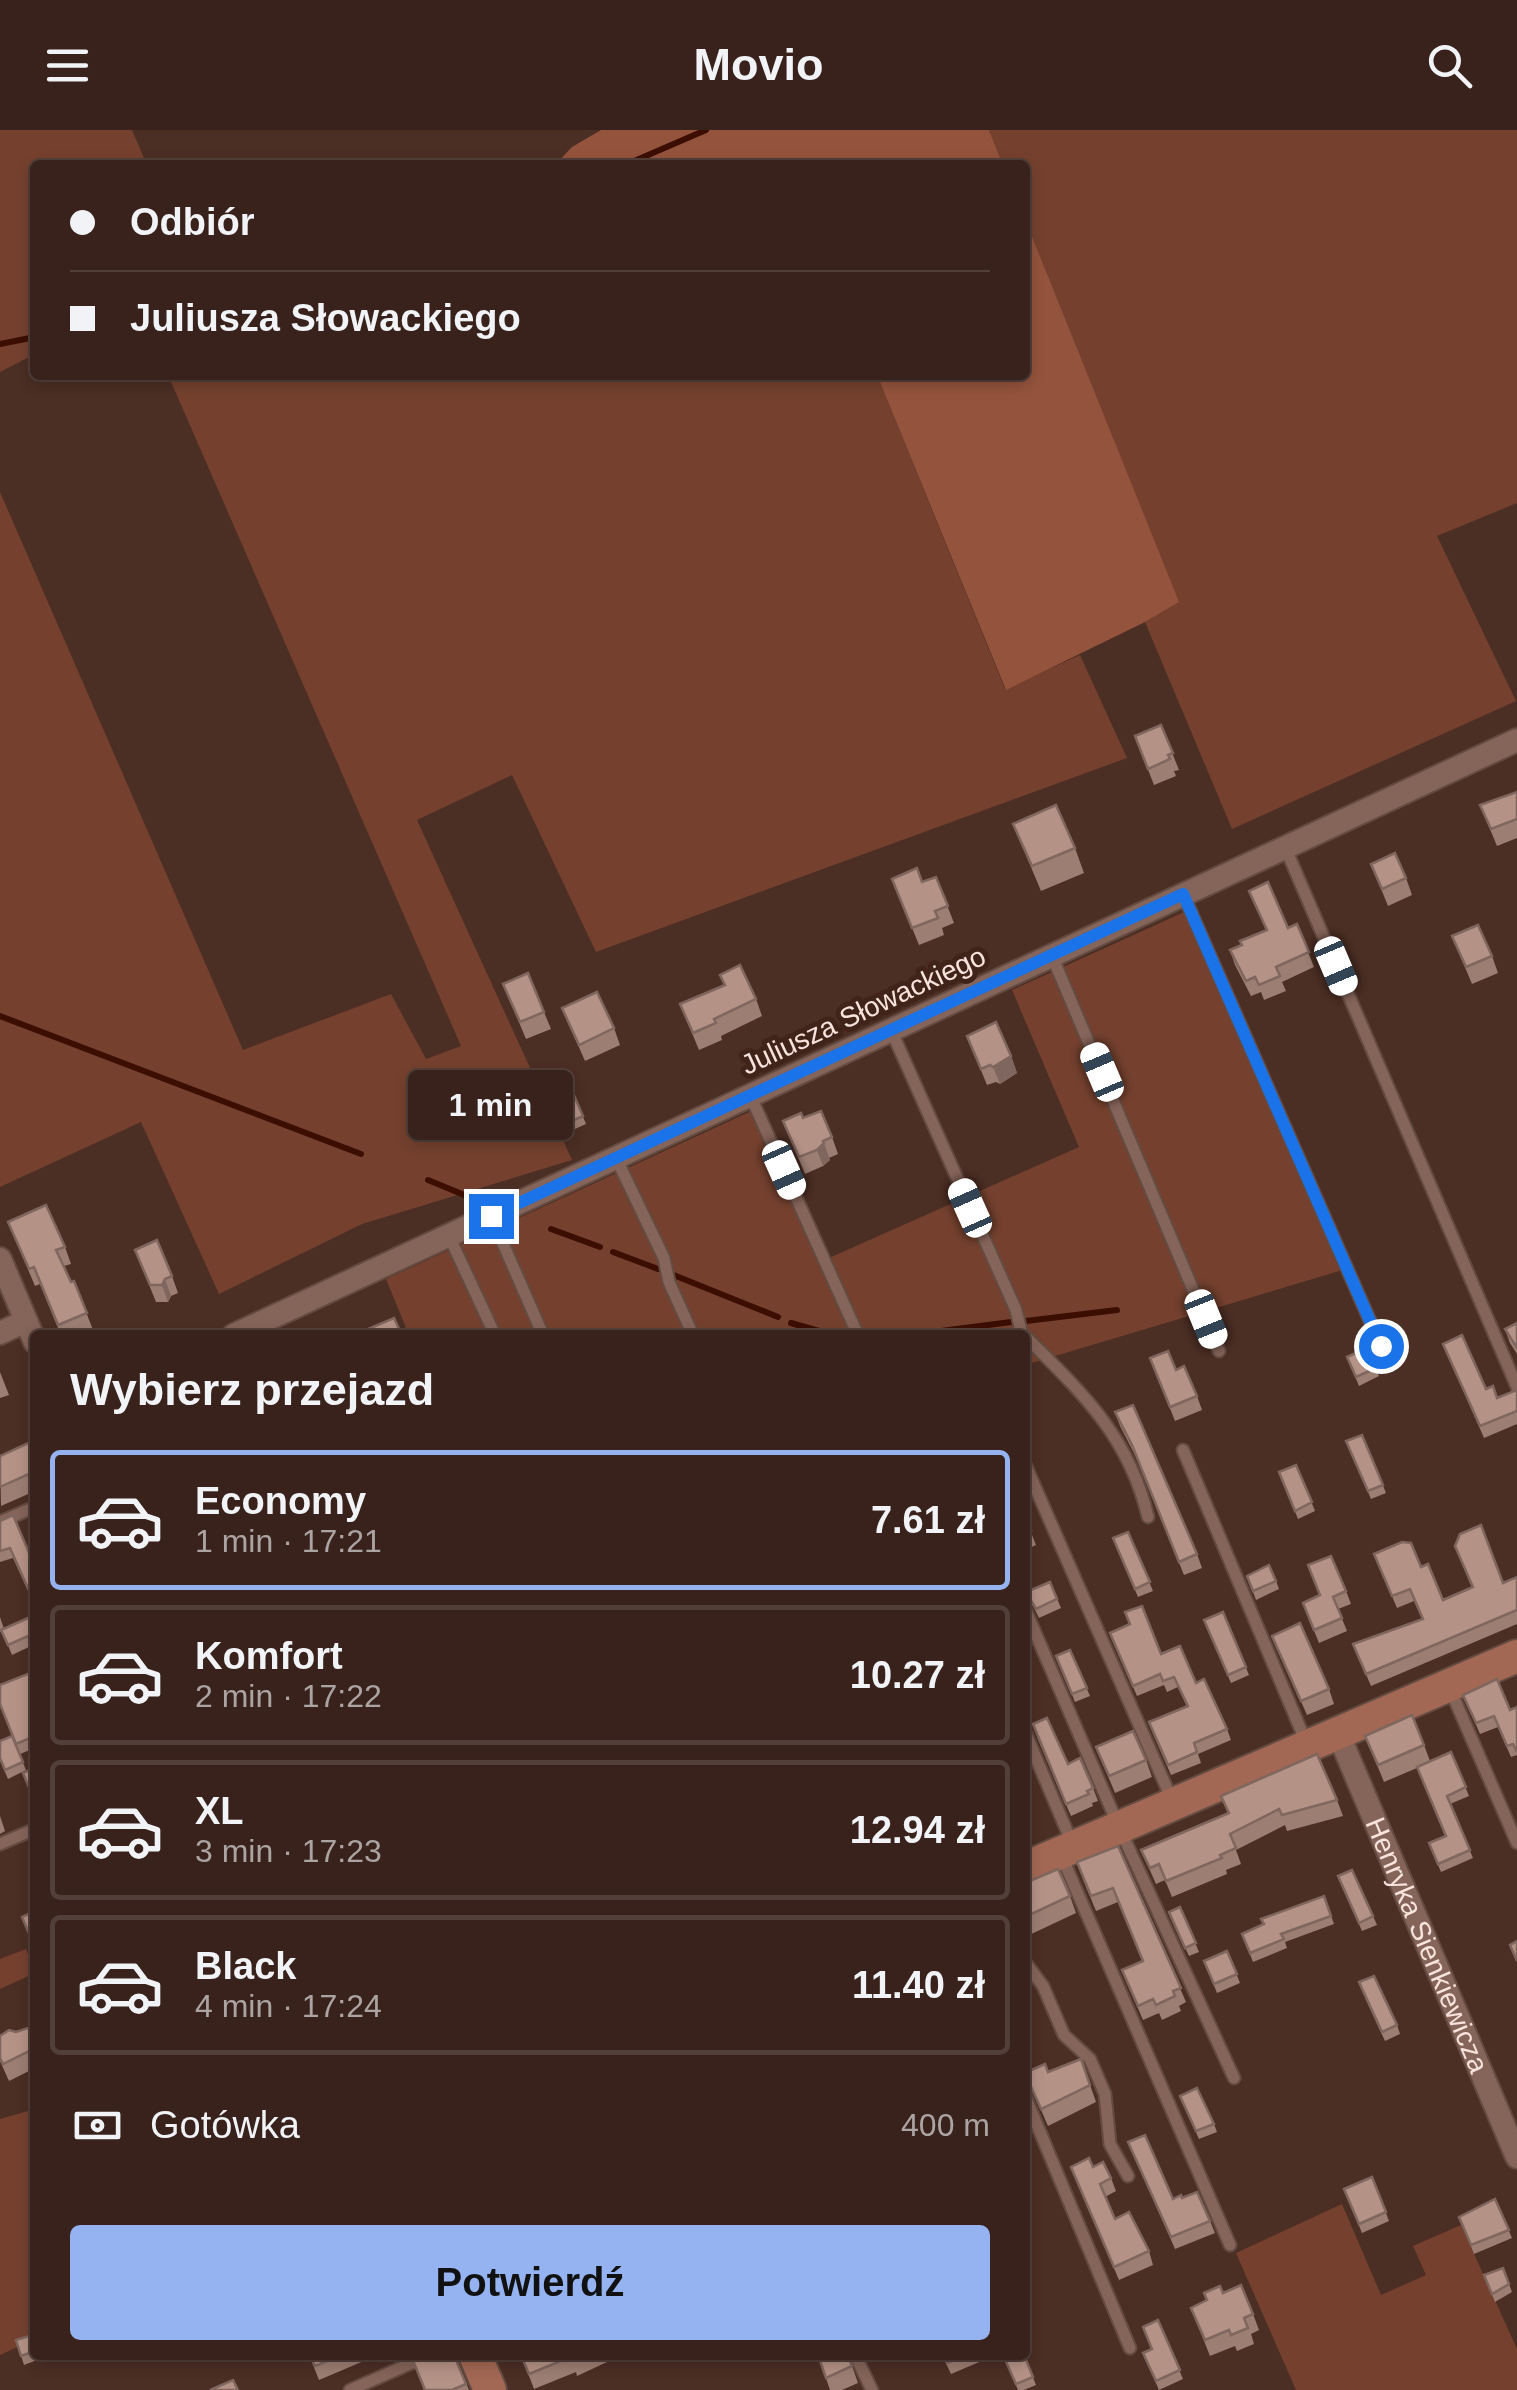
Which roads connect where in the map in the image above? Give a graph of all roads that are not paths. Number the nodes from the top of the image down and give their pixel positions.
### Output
1 (1515, 746) edge
2 (1284, 848) junction
3 (1183, 894) junction
4 (1052, 956) junction
5 (891, 1030) junction
6 (750, 1096) junction
7 (616, 1158) junction
8 (491, 1216) junction
9 (448, 1236) junction
10 (0, 1259) edge
11 (30, 1330) edge
12 (245, 1330) edge
13 (492, 1330) edge
14 (541, 1330) edge
15 (691, 1330) edge
16 (856, 1330) edge
17 (1022, 1330) edge
18 (0, 1332) edge
19 (30, 1332) edge
20 (1030, 1344) edge
21 (1381, 1346) dead end
22 (1219, 1351) dead end
23 (1517, 1388) edge
24 (1182, 1450) dead end
25 (1030, 1475) edge
26 (30, 1509) edge
27 (1148, 1517) dead end
28 (0, 1522) edge
29 (1030, 1621) edge
30 (1517, 1656) edge
31 (1448, 1686) junction
32 (1338, 1733) junction
33 (1030, 1746) edge
34 (1307, 1746) junction
35 (1174, 1804) junction
36 (1119, 1828) junction
37 (30, 1831) edge
38 (1517, 1843) edge
39 (0, 1844) edge
40 (1067, 1850) junction
41 (1030, 1866) edge
42 (1030, 1969) edge
43 (1234, 2078) dead end
44 (1030, 2108) edge
45 (1517, 2157) edge
46 (1128, 2176) dead end
47 (1230, 2246) dead end
48 (1130, 2348) dead end
49 (419, 2360) edge
50 (477, 2360) edge
51 (857, 2360) edge
52 (350, 2390) edge
53 (490, 2390) edge
54 (872, 2390) edge

1 - 2 street, Juliusza Słowackiego
2 - 3 street, Juliusza Słowackiego
2 - 23 lane
3 - 4 street, Juliusza Słowackiego
3 - 21 lane
4 - 5 street, Juliusza Słowackiego
4 - 22 lane
5 - 6 street, Juliusza Słowackiego
5 - 17 lane
6 - 7 street, Juliusza Słowackiego
6 - 16 lane
7 - 8 street, Juliusza Słowackiego
7 - 15 lane
8 - 9 street, Juliusza Słowackiego
8 - 14 lane
9 - 12 street, Juliusza Słowackiego
9 - 13 lane
10 - 11 street
18 - 19 street
20 - 27 lane
24 - 34 lane
25 - 35 lane
26 - 28 lane
29 - 36 lane
30 - 31 street
31 - 32 street
31 - 38 lane
32 - 34 street
32 - 45 street, Henryka Sienkiewicza
33 - 40 lane
34 - 35 street
35 - 36 street
36 - 40 street
36 - 43 lane
37 - 39 lane
40 - 41 street
40 - 47 lane
42 - 46 lane
44 - 48 lane
49 - 52 lane
50 - 53 street
51 - 54 lane

